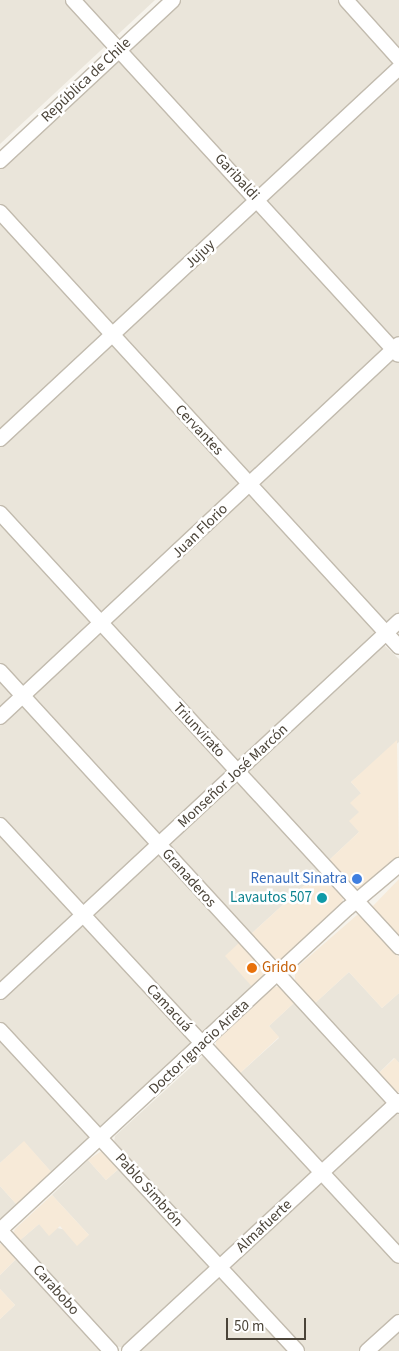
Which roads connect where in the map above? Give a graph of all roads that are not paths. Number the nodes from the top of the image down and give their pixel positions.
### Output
1 (73, 0) edge
2 (173, 0) edge
3 (346, 0) edge
4 (119, 50) junction
5 (399, 59) edge
6 (399, 68) edge
7 (0, 161) edge
8 (258, 201) junction
9 (0, 212) edge
10 (112, 336) junction
11 (397, 350) edge
12 (0, 439) edge
13 (249, 483) junction
14 (0, 513) edge
15 (399, 621) edge
16 (101, 625) junction
17 (386, 633) junction
18 (399, 647) edge
19 (0, 671) edge
20 (23, 696) junction
21 (0, 717) edge
22 (238, 772) junction
23 (0, 825) edge
24 (158, 845) junction
25 (399, 866) edge
26 (358, 902) junction
27 (82, 915) junction
28 (399, 948) edge
29 (277, 974) junction
30 (0, 992) edge
31 (0, 1030) edge
32 (202, 1044) junction
33 (398, 1103) edge
34 (101, 1138) junction
35 (322, 1172) junction
36 (0, 1230) edge
37 (399, 1256) edge
38 (219, 1267) junction
39 (399, 1322) edge
40 (111, 1351) edge
41 (129, 1351) edge
42 (297, 1351) edge
43 (366, 1351) edge

1 - 4 street, Garibaldi
2 - 4 street, República de Chile
3 - 5 street
4 - 7 street, República de Chile
4 - 8 street, Garibaldi
6 - 8 street, Jujuy
8 - 10 street, Jujuy
8 - 11 street, Garibaldi
9 - 10 street, Cervantes
10 - 12 street, Jujuy
10 - 13 street, Cervantes
11 - 13 street, Juan Florio
13 - 16 street, Juan Florio
13 - 17 street, Cervantes
14 - 16 street, Triunvirato
15 - 17 street, Monseñor José Marcón
16 - 20 street, Juan Florio
16 - 22 street, Triunvirato
17 - 18 street, Cervantes
17 - 22 street, Monseñor José Marcón
19 - 20 street, Granaderos
20 - 21 street, Juan Florio
20 - 24 street, Granaderos
22 - 24 street, Monseñor José Marcón
22 - 26 street, Triunvirato
23 - 27 street, Camacuá
24 - 27 street, Monseñor José Marcón
24 - 29 street, Granaderos
25 - 26 street, Doctor Ignacio Arieta
26 - 28 street, Triunvirato
26 - 29 street, Doctor Ignacio Arieta
27 - 30 street, Monseñor José Marcón
27 - 32 street, Camacuá
29 - 32 street, Doctor Ignacio Arieta
29 - 33 street, Granaderos
31 - 34 street, Pablo Simbrón
32 - 34 street, Doctor Ignacio Arieta
32 - 35 street, Camacuá
33 - 35 street, Almafuerte
34 - 36 street, Doctor Ignacio Arieta
34 - 38 street, Pablo Simbrón
35 - 37 street, Camacuá
35 - 38 street, Almafuerte
36 - 40 street, Carabobo
38 - 41 street, Almafuerte
38 - 42 street, Pablo Simbrón
39 - 43 street

